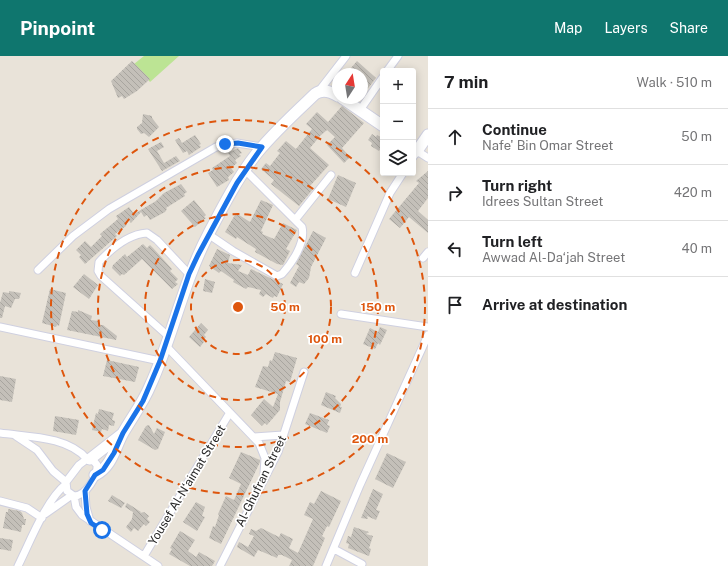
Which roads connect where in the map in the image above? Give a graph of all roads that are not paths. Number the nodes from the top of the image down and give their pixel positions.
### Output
1 (346, 56) edge
2 (398, 56) edge
3 (389, 68) edge
4 (380, 81) edge
5 (319, 91) junction
6 (332, 93) edge
7 (351, 104) edge
8 (360, 110) junction
9 (380, 124) edge
10 (428, 135) edge
11 (262, 147) junction
12 (416, 150) edge
13 (416, 153) edge
14 (428, 158) edge
15 (244, 170) junction
16 (331, 175) dead end
17 (401, 176) edge
18 (295, 220) junction
19 (208, 234) junction
20 (38, 270) dead end
21 (355, 273) dead end
22 (189, 274) junction
23 (341, 314) dead end
24 (0, 327) edge
25 (428, 327) edge
26 (428, 335) edge
27 (167, 341) junction
28 (160, 361) junction
29 (304, 372) dead end
30 (230, 414) junction
31 (0, 433) edge
32 (123, 433) junction
33 (14, 435) junction
34 (283, 435) junction
35 (254, 437) junction
36 (88, 459) junction
37 (95, 475) junction
38 (264, 478) junction
39 (66, 484) junction
40 (85, 491) junction
41 (73, 495) junction
42 (0, 501) edge
43 (44, 516) junction
44 (91, 523) junction
45 (334, 550) junction
46 (144, 556) junction
47 (362, 564) dead end
48 (18, 566) edge
49 (158, 566) edge
50 (220, 566) edge
51 (326, 566) edge

1 - 5 street
2 - 3 street
4 - 8 street
5 - 6 street
5 - 11 street
7 - 8 street
8 - 9 street
10 - 12 street
11 - 15 street
11 - 20 street
13 - 14 street
15 - 18 street
15 - 19 street
16 - 18 street
17 - 21 street
18 - 19 street
19 - 22 street
22 - 27 street
22 - 27 street
23 - 25 street
24 - 28 street
26 - 45 street
27 - 28 street
27 - 30 street
28 - 32 street
29 - 34 street, Al-Ghufran Street
30 - 35 street
30 - 46 street, Yousef Al-N‘aimat Street
31 - 33 street
32 - 36 street
32 - 37 street
33 - 36 street
33 - 39 street
34 - 35 street
34 - 38 street, Al-Ghufran Street
35 - 38 street
36 - 37 street
36 - 39 street
37 - 40 street
38 - 50 street, Al-Ghufran Street
39 - 41 street
39 - 43 street
40 - 41 street
40 - 44 street
41 - 43 street
41 - 44 street
42 - 43 street
43 - 48 street
44 - 46 street
45 - 47 street
45 - 51 street
46 - 49 street

